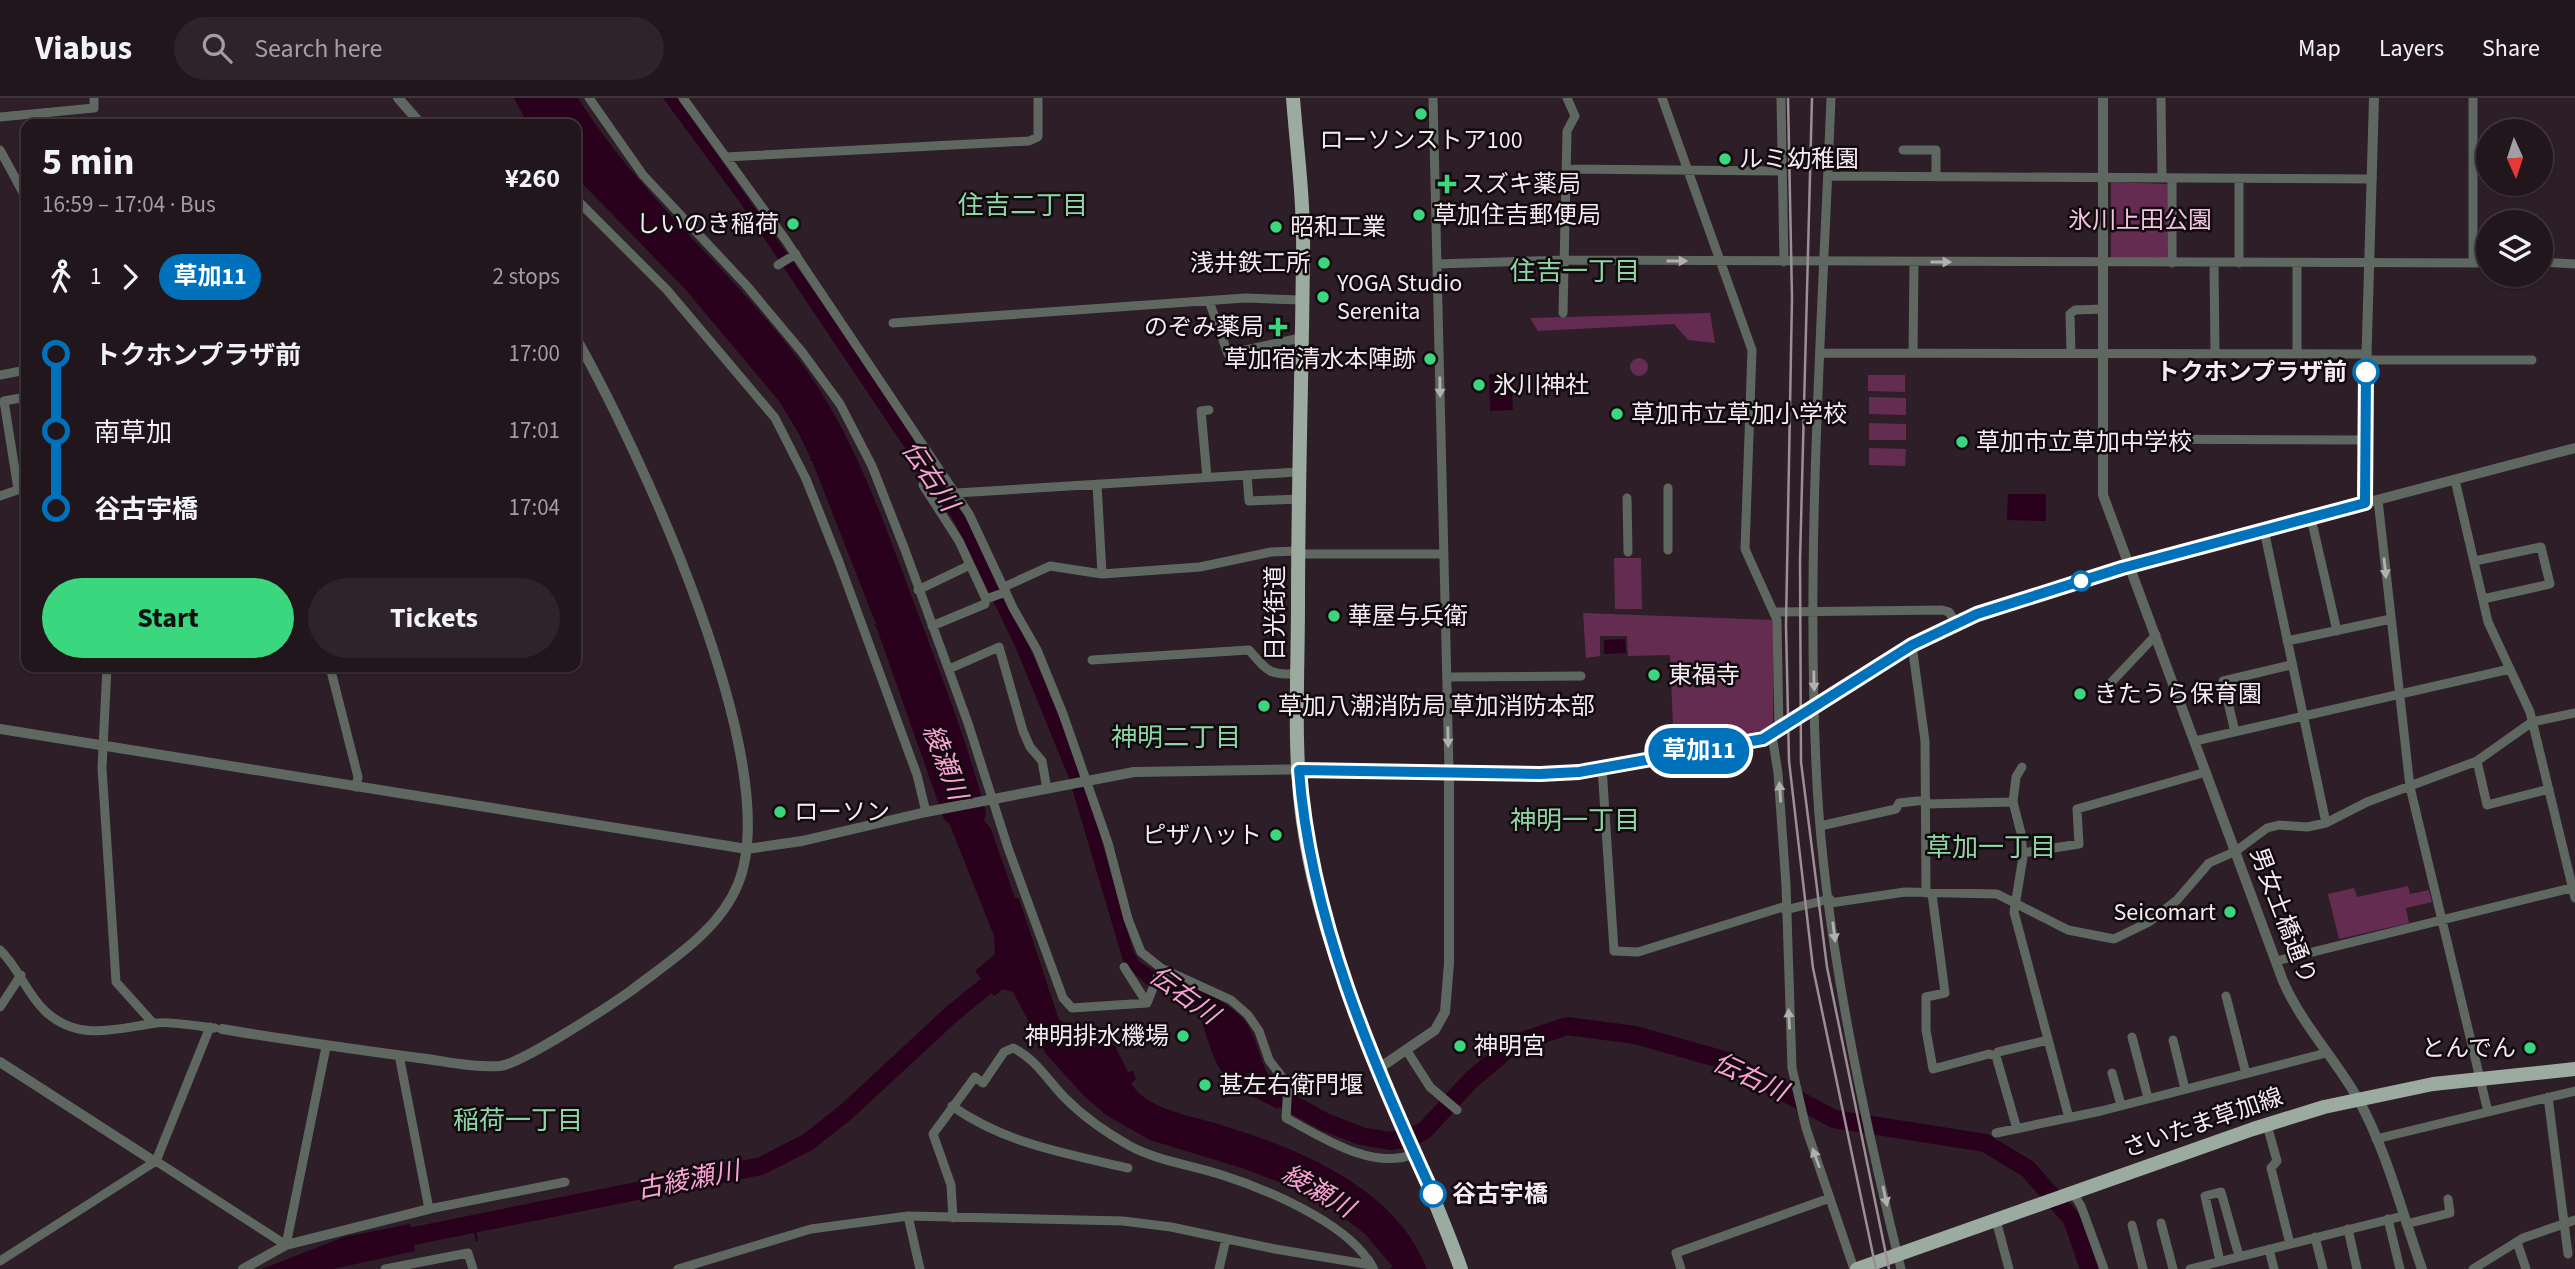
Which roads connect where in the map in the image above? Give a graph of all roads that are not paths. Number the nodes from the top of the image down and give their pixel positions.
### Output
1 (94, 98) edge
2 (398, 98) edge
3 (589, 98) edge
4 (683, 98) edge
5 (1038, 98) edge
6 (1293, 98) edge
7 (1433, 98) edge
8 (1567, 98) edge
9 (1662, 98) edge
10 (1781, 98) edge
11 (1831, 98) edge
12 (2103, 98) edge
13 (2161, 98) edge
14 (2375, 98) edge
15 (2473, 98) edge
16 (0, 117) edge
17 (417, 119) edge
18 (0, 150) edge
19 (1903, 150) dead end
20 (726, 157) junction
21 (1567, 169) junction
22 (1688, 171) junction
23 (1782, 171) junction
24 (1828, 176) junction
25 (1936, 177) junction
26 (2104, 177) junction
27 (2167, 178) junction
28 (2239, 178) junction
29 (2372, 179) junction
30 (21, 189) edge
31 (581, 204) edge
32 (796, 254) junction
33 (1564, 260) junction
34 (1720, 261) junction
35 (1784, 262) junction
36 (1824, 262) junction
37 (1914, 262) junction
38 (2103, 262) junction
39 (2473, 262) joint
40 (2172, 263) junction
41 (2214, 263) junction
42 (2239, 263) junction
43 (2553, 263) edge
44 (1437, 264) junction
45 (2297, 264) junction
46 (2369, 264) junction
47 (2575, 264) edge
48 (778, 265) dead end
49 (1301, 299) junction
50 (1209, 301) junction
51 (2103, 309) junction
52 (1563, 313) dead end
53 (893, 323) dead end
54 (1300, 338) junction
55 (581, 348) edge
56 (1913, 352) junction
57 (1821, 353) junction
58 (2071, 353) junction
59 (2102, 353) junction
60 (2215, 353) junction
61 (2297, 353) junction
62 (2367, 357) junction
63 (2532, 360) dead end
64 (21, 371) edge
65 (0, 374) edge
66 (21, 398) edge
67 (1209, 410) dead end
68 (2103, 439) junction
69 (2364, 440) junction
70 (2575, 448) edge
71 (1297, 472) junction
72 (1247, 475) junction
73 (1207, 477) junction
74 (2455, 480) junction
75 (21, 483) edge
76 (1097, 484) junction
77 (923, 485) dead end
78 (21, 488) edge
79 (1668, 488) dead end
80 (956, 492) junction
81 (0, 496) edge
82 (1627, 498) dead end
83 (1297, 499) junction
84 (2378, 500) junction
85 (2365, 503) junction
86 (2311, 518) junction
87 (2264, 530) junction
88 (1668, 550) dead end
89 (1628, 552) dead end
90 (1298, 553) junction
91 (1444, 554) junction
92 (2474, 561) junction
93 (970, 565) junction
94 (2130, 565) junction
95 (1101, 574) junction
96 (918, 590) junction
97 (1004, 591) junction
98 (987, 599) junction
99 (2483, 599) junction
100 (1775, 612) junction
101 (1813, 612) junction
102 (2391, 619) junction
103 (1956, 623) junction
104 (932, 626) junction
105 (2337, 631) junction
106 (2156, 635) junction
107 (2287, 641) junction
108 (1912, 645) junction
109 (1092, 660) dead end
110 (2291, 665) junction
111 (949, 669) junction
112 (2510, 669) junction
113 (107, 672) edge
114 (331, 672) edge
115 (1298, 674) junction
116 (1581, 676) dead end
117 (1448, 677) junction
118 (2104, 690) dead end
119 (2399, 694) junction
120 (1814, 708) junction
121 (2575, 713) edge
122 (2301, 716) junction
123 (2532, 722) junction
124 (0, 729) edge
125 (2235, 732) junction
126 (1776, 733) junction
127 (2195, 741) junction
128 (102, 745) junction
129 (2477, 761) junction
130 (2022, 767) dead end
131 (1602, 768) junction
132 (1299, 770) junction
133 (1449, 771) junction
134 (2206, 772) junction
135 (1086, 781) junction
136 (356, 787) junction
137 (2410, 787) junction
138 (1047, 789) junction
139 (2549, 789) junction
140 (990, 799) junction
141 (1926, 802) junction
142 (2013, 802) junction
143 (930, 811) junction
144 (2326, 823) junction
145 (1821, 826) junction
146 (747, 849) junction
147 (2236, 852) junction
148 (2022, 853) junction
149 (2574, 891) edge
150 (1929, 894) junction
151 (1830, 901) junction
152 (2013, 904) junction
153 (1786, 908) junction
154 (2442, 921) junction
155 (0, 950) edge
156 (2276, 961) junction
157 (1124, 967) dead end
158 (1161, 968) junction
159 (21, 975) junction
160 (2227, 996) dead end
161 (1147, 1003) junction
162 (0, 1007) edge
163 (153, 1023) junction
164 (216, 1028) junction
165 (2133, 1037) dead end
166 (2048, 1040) junction
167 (2173, 1040) dead end
168 (326, 1046) junction
169 (1407, 1051) junction
170 (2326, 1052) junction
171 (399, 1055) junction
172 (1996, 1056) junction
173 (0, 1062) edge
174 (1378, 1069) junction
175 (2575, 1069) edge
176 (2112, 1073) dead end
177 (2246, 1074) junction
178 (2481, 1077) junction
179 (2185, 1089) junction
180 (2575, 1091) edge
181 (2548, 1097) junction
182 (2148, 1098) junction
183 (2358, 1099) junction
184 (2121, 1105) junction
185 (952, 1107) junction
186 (1457, 1110) dead end
187 (2488, 1112) junction
188 (2069, 1118) junction
189 (2267, 1125) junction
190 (2017, 1129) junction
191 (1996, 1133) dead end
192 (2376, 1139) junction
193 (1413, 1151) junction
194 (155, 1161) junction
195 (1128, 1168) dead end
196 (565, 1182) dead end
197 (2073, 1194) junction
198 (1830, 1198) junction
199 (2448, 1199) dead end
200 (429, 1209) junction
201 (908, 1216) junction
202 (953, 1218) junction
203 (2388, 1219) junction
204 (1996, 1220) junction
205 (2405, 1220) junction
206 (2575, 1220) edge
207 (2161, 1223) dead end
208 (2562, 1223) junction
209 (2132, 1225) dead end
210 (2348, 1229) junction
211 (2315, 1237) junction
212 (1226, 1239) junction
213 (2517, 1241) junction
214 (2290, 1244) junction
215 (286, 1245) junction
216 (2269, 1249) junction
217 (2568, 1254) dead end
218 (2239, 1256) junction
219 (0, 1261) edge
220 (1899, 1262) edge
221 (2217, 1264) edge
222 (1370, 1265) edge
223 (243, 1269) edge
224 (385, 1269) edge
225 (473, 1269) edge
226 (678, 1269) edge
227 (920, 1269) edge
228 (1219, 1269) edge
229 (1461, 1269) edge
230 (1681, 1269) edge
231 (1856, 1269) edge
232 (2009, 1269) edge
233 (2104, 1269) edge
234 (2143, 1269) edge
235 (2173, 1269) edge
236 (2190, 1269) edge
237 (2274, 1269) edge
238 (2323, 1269) edge
239 (2357, 1269) edge
240 (2400, 1269) edge
241 (2422, 1269) edge
242 (2473, 1269) edge
243 (2526, 1269) edge

1 - 16 street
2 - 17 street
3 - 96 street
4 - 20 street
5 - 20 street
6 - 49 main road, 日光街道
7 - 44 street
8 - 21 street
9 - 22 street
10 - 23 street
11 - 24 street
12 - 26 street, 男女土橋通り
13 - 27 street
14 - 29 street
15 - 39 street
18 - 30 street
19 - 25 street
20 - 32 street
21 - 22 street
21 - 33 street
22 - 23 street
22 - 34 street
23 - 35 street
24 - 25 street
24 - 36 street
25 - 26 street
26 - 27 street
26 - 38 street, 男女土橋通り
27 - 28 street
27 - 40 street
28 - 29 street
28 - 42 street
29 - 46 street
31 - 143 street
32 - 48 street
32 - 80 street
33 -> 34 street
33 - 44 street
33 - 52 street
34 - 35 street
34 - 100 street
35 - 36 street
36 - 37 street
36 - 57 street
37 -> 38 street
37 - 56 street
38 - 40 street
38 - 51 street, 男女土橋通り
39 - 46 street
40 - 41 street
41 - 42 street
41 - 60 street
42 - 45 street
43 - 47 street
44 -> 91 street
45 - 46 street
45 - 61 street
46 - 62 street
49 - 50 street
49 - 54 main road, 日光街道
50 - 53 street
50 - 54 street
51 - 58 street
51 - 59 street, 男女土橋通り
54 - 71 main road, 日光街道
55 - 146 street
56 - 57 street
56 - 58 street
57 - 101 street
58 - 59 street
59 - 60 street
59 - 68 street, 男女土橋通り
60 - 61 street
61 - 62 street
62 - 63 street
62 - 69 street
64 - 65 street
66 - 75 street
67 - 73 street
68 - 69 street
68 - 94 street, 男女土橋通り
69 - 85 street
70 - 74 street
71 - 72 street
71 - 83 main road, 日光街道
72 - 73 street
72 - 83 street
73 - 76 street
74 - 84 street
74 - 92 street
76 - 80 street
76 - 95 street
77 - 93 street
78 - 81 street
79 - 88 street
80 - 97 street
82 - 89 street
83 - 90 main road, 日光街道
84 - 85 street
84 -> 102 street
85 - 86 street
86 - 87 street
86 - 105 street
87 - 94 street
87 - 107 street
90 - 91 street
90 - 95 street
90 - 115 main road, 日光街道
91 - 117 street
92 - 99 street
92 - 99 street
93 - 96 street
93 - 98 street
94 - 103 street
94 - 106 street, 男女土橋通り
95 - 97 street
96 - 104 street
97 - 98 street
97 - 135 street
98 - 104 street
99 - 112 street
100 - 101 street
100 - 126 street
101 - 103 street
101 -> 120 street
102 - 105 street
102 - 119 street
103 - 108 street
104 - 111 street
105 - 107 street
106 - 118 street
106 - 127 street, 男女土橋通り
107 - 110 street
108 - 120 street
108 - 141 street
109 - 115 street
110 - 122 street
110 - 125 street
111 - 138 street
111 - 140 street
112 - 119 street
112 - 123 street
113 - 128 street
114 - 136 street
115 - 132 main road, 日光街道
116 - 117 street
117 -> 133 street
119 - 122 street
119 - 137 street
120 - 126 street
120 - 145 street
121 - 123 street
122 - 125 street
122 - 144 street
123 - 129 street
123 - 139 street
124 - 128 street
125 - 127 street
126 - 131 street
153 -> 126 street
127 - 134 street, 男女土橋通り
128 - 136 street
128 - 163 street
129 - 137 street
129 - 139 street
130 - 142 street
131 - 133 street
131 - 153 street
132 - 133 street
132 - 135 street
132 - 174 main road, 日光街道
133 - 169 street
134 - 147 street, 男女土橋通り
134 - 148 street
135 - 138 street
135 - 158 street
136 - 146 street
137 - 144 street
137 - 154 street
138 - 140 street
139 - 149 street
140 - 143 street
140 - 161 street
141 - 142 street
141 - 145 street
141 - 150 street
142 - 148 street
143 - 146 street
144 - 147 street
145 - 151 street
146 - 171 street
147 - 152 street
147 - 156 street, 男女土橋通り
148 - 152 street
149 - 154 street
150 - 151 street
150 - 152 street
150 - 172 street
151 - 153 street
151 -> 220 street
152 - 166 street
198 -> 153 street
154 - 156 street
154 - 178 street
155 - 159 street
156 - 170 street, 男女土橋通り
157 - 161 street
158 - 161 street
158 - 193 street
159 - 162 street
159 - 163 street
160 - 177 street
163 - 164 street
164 - 168 street
164 - 194 street
165 - 182 street
166 - 172 street
166 - 188 street
167 - 179 street
168 - 171 street
168 - 215 street
169 - 174 street
169 - 186 street
170 - 177 street
170 - 183 street, 男女土橋通り
171 - 200 street
172 - 190 street
173 - 194 street
174 - 193 main road, 日光街道
175 - 178 main road, さいたま草加線
176 - 184 street
177 - 179 street
178 - 183 main road, さいたま草加線
178 - 187 street
179 - 182 street
180 - 181 street
181 - 187 street
181 - 208 street
182 - 184 street
183 - 189 main road, さいたま草加線
183 - 192 street, 男女土橋通り
184 - 188 street
185 - 195 street
185 - 202 street
185 - 222 street
187 - 192 street
188 - 190 street
189 - 197 main road, さいたま草加線
189 - 214 street
190 - 191 street
192 - 205 street, 男女土橋通り
193 - 229 main road, 日光街道
194 - 215 street
194 - 219 street
196 - 200 street
197 - 204 main road, さいたま草加線
197 - 233 street
198 - 230 street
198 - 231 street
199 - 205 street
200 - 215 street
201 - 202 street
201 - 226 street
201 - 227 street
202 - 212 street
203 - 205 street
203 - 210 street
203 - 240 street
204 - 220 main road, さいたま草加線
204 - 232 street
205 - 241 street, 男女土橋通り
206 - 208 street
207 - 235 street
208 - 213 street
208 - 217 street
209 - 234 street
210 - 211 street
210 - 239 street
211 - 214 street
211 - 238 street
212 - 222 street
212 - 228 street
213 - 242 street
213 - 243 street
214 - 216 street
215 - 223 street
216 - 218 street
216 - 237 street
218 - 221 street
218 - 221 street
220 - 231 main road, さいたま草加線
221 - 236 street
224 - 225 street

